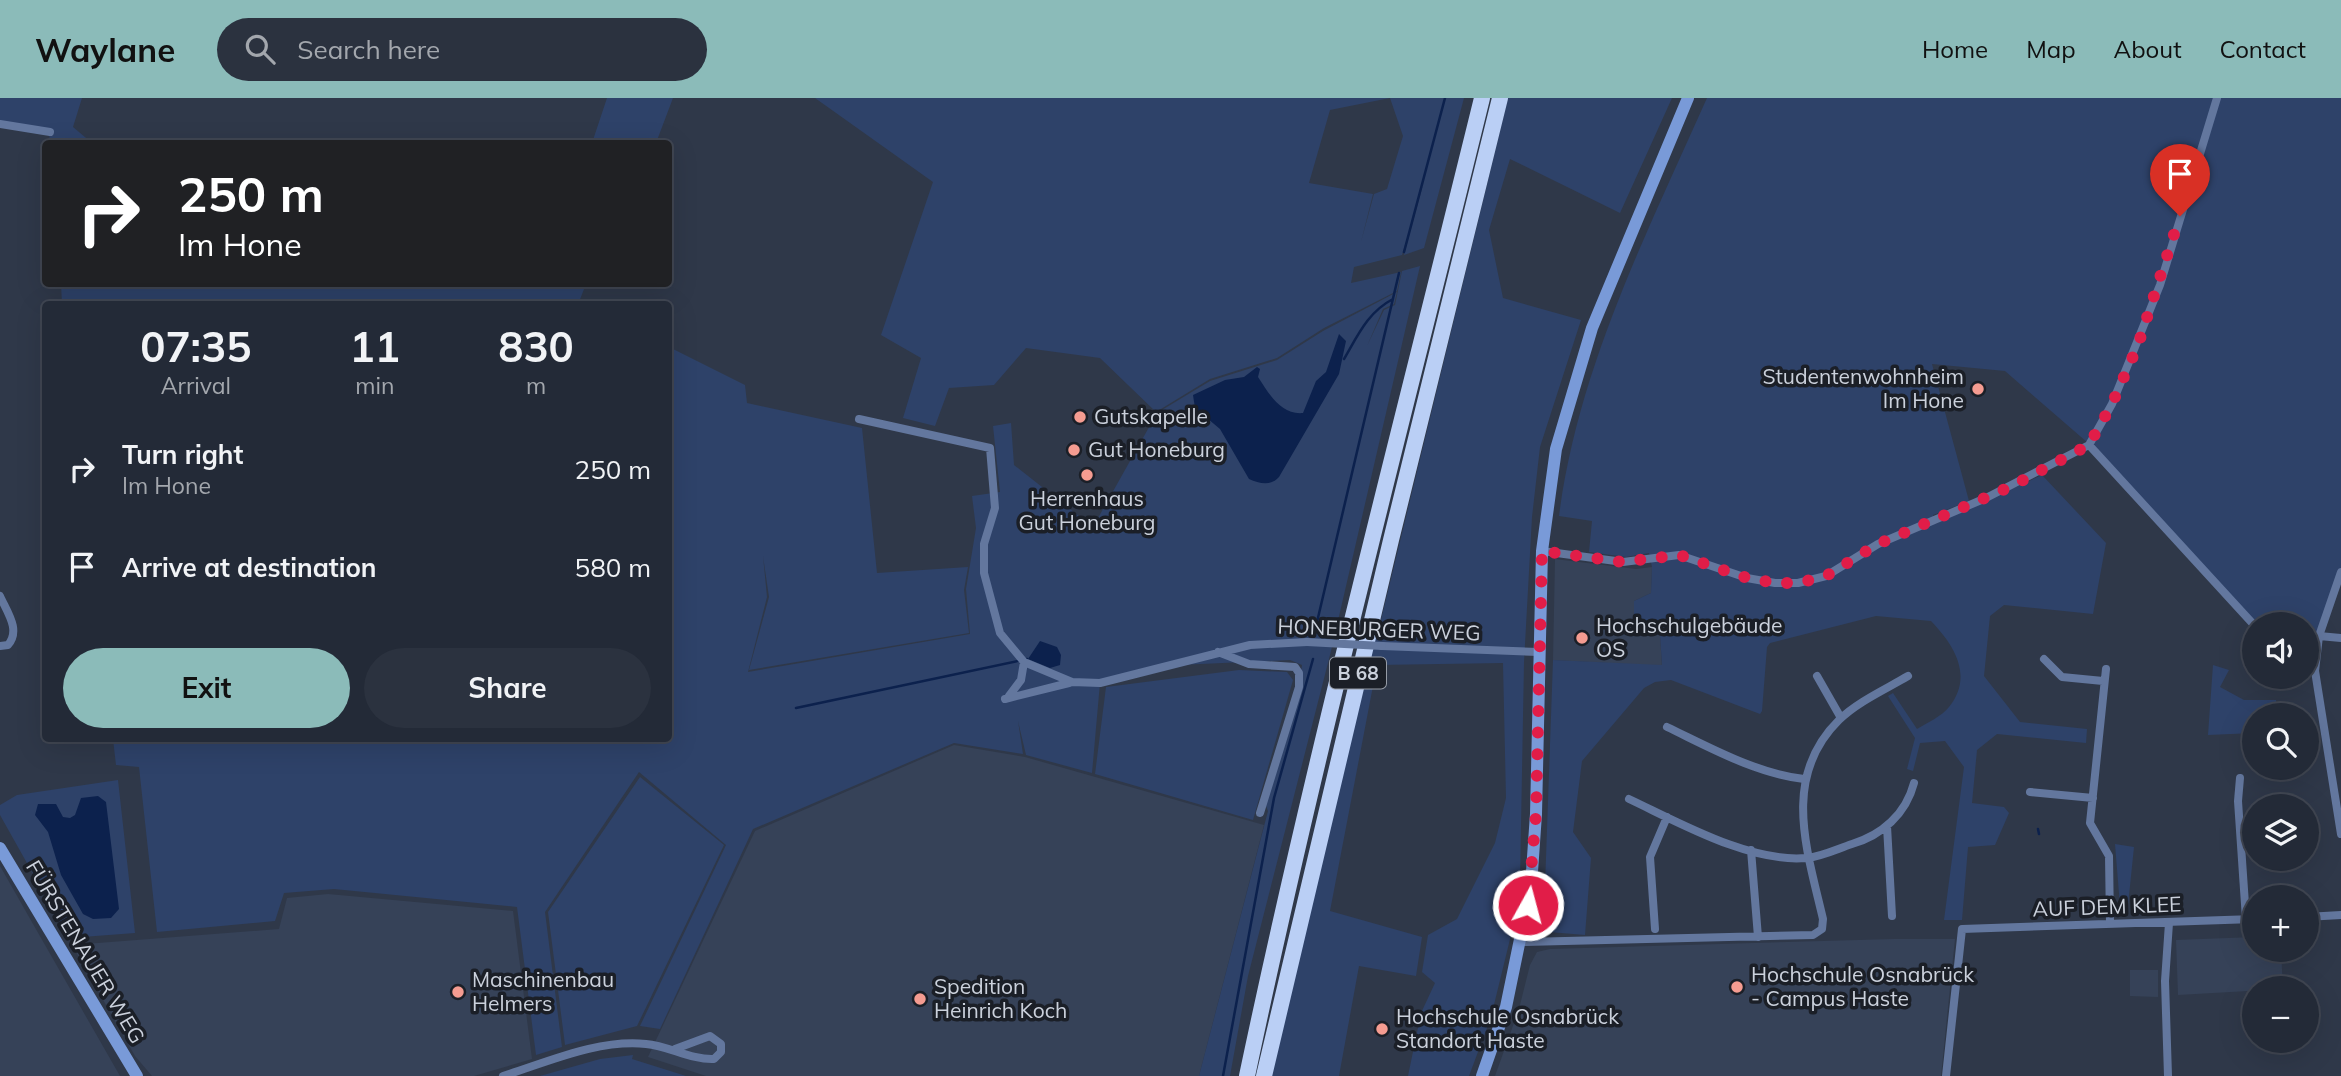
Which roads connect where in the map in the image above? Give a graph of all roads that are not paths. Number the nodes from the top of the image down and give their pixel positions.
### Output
1 (1482, 98) edge
2 (1500, 98) edge
3 (1688, 98) edge
4 (2217, 98) edge
5 (0, 124) edge
6 (50, 132) dead end
7 (859, 419) dead end
8 (2089, 445) junction
9 (1542, 551) junction
10 (2341, 572) edge
11 (0, 596) edge
12 (2242, 612) edge
13 (2319, 636) joint
14 (2341, 638) edge
15 (0, 646) edge
16 (1218, 652) junction
17 (1538, 652) junction
18 (2044, 659) dead end
19 (1022, 660) junction
20 (2106, 669) dead end
21 (1817, 676) dead end
22 (1908, 676) dead end
23 (2103, 681) junction
24 (1072, 682) junction
25 (2314, 689) edge
26 (1841, 718) junction
27 (1667, 727) dead end
28 (2240, 778) dead end
29 (1804, 779) junction
30 (1914, 783) dead end
31 (2030, 792) dead end
32 (2093, 798) junction
33 (1629, 799) dead end
34 (1260, 813) dead end
35 (1667, 817) junction
36 (1887, 826) junction
37 (2341, 834) edge
38 (0, 848) edge
39 (1751, 850) junction
40 (1808, 858) junction
41 (2247, 885) edge
42 (2341, 915) edge
43 (1892, 916) dead end
44 (2319, 916) edge
45 (2242, 919) edge
46 (2169, 923) junction
47 (2110, 924) junction
48 (1655, 929) dead end
49 (1758, 937) junction
50 (1522, 942) junction
51 (675, 1049) junction
52 (137, 1076) edge
53 (503, 1076) edge
54 (1247, 1076) edge
55 (1264, 1076) edge
56 (1482, 1076) edge
57 (1946, 1076) edge
58 (2168, 1076) edge

1 - 54 highway, B 68
2 - 55 highway, B 68
3 - 9 street
4 - 8 street
5 - 6 street
7 - 19 street
8 - 9 street
8 - 12 street
9 - 17 street
10 - 13 street
11 - 15 street
13 - 14 street
16 - 17 street, HONEBURGER WEG, bridge
16 - 24 street, HONEBURGER WEG
16 - 34 street, HONEBURGER WEG
17 - 50 street
18 - 23 street
19 - 24 street, HONEBURGER WEG
19 - 24 street, HONEBURGER WEG
20 - 23 street
21 - 26 street
22 - 26 street
23 - 32 street
25 - 37 street
26 - 29 street
27 - 29 street
28 - 41 street
29 - 40 street
30 - 36 street
31 - 32 street
32 - 47 street
33 - 35 street
35 - 39 street
35 - 48 street
36 - 40 street
36 - 43 street
38 - 52 street, FÜRSTENAUER WEG
39 - 40 street
39 - 49 street
40 - 49 street
42 - 44 street
45 - 46 street, AUF DEM KLEE
46 - 47 street, AUF DEM KLEE
46 - 58 street
47 - 57 street, AUF DEM KLEE
49 - 50 street
50 - 56 street
51 - 51 street
51 - 53 street

